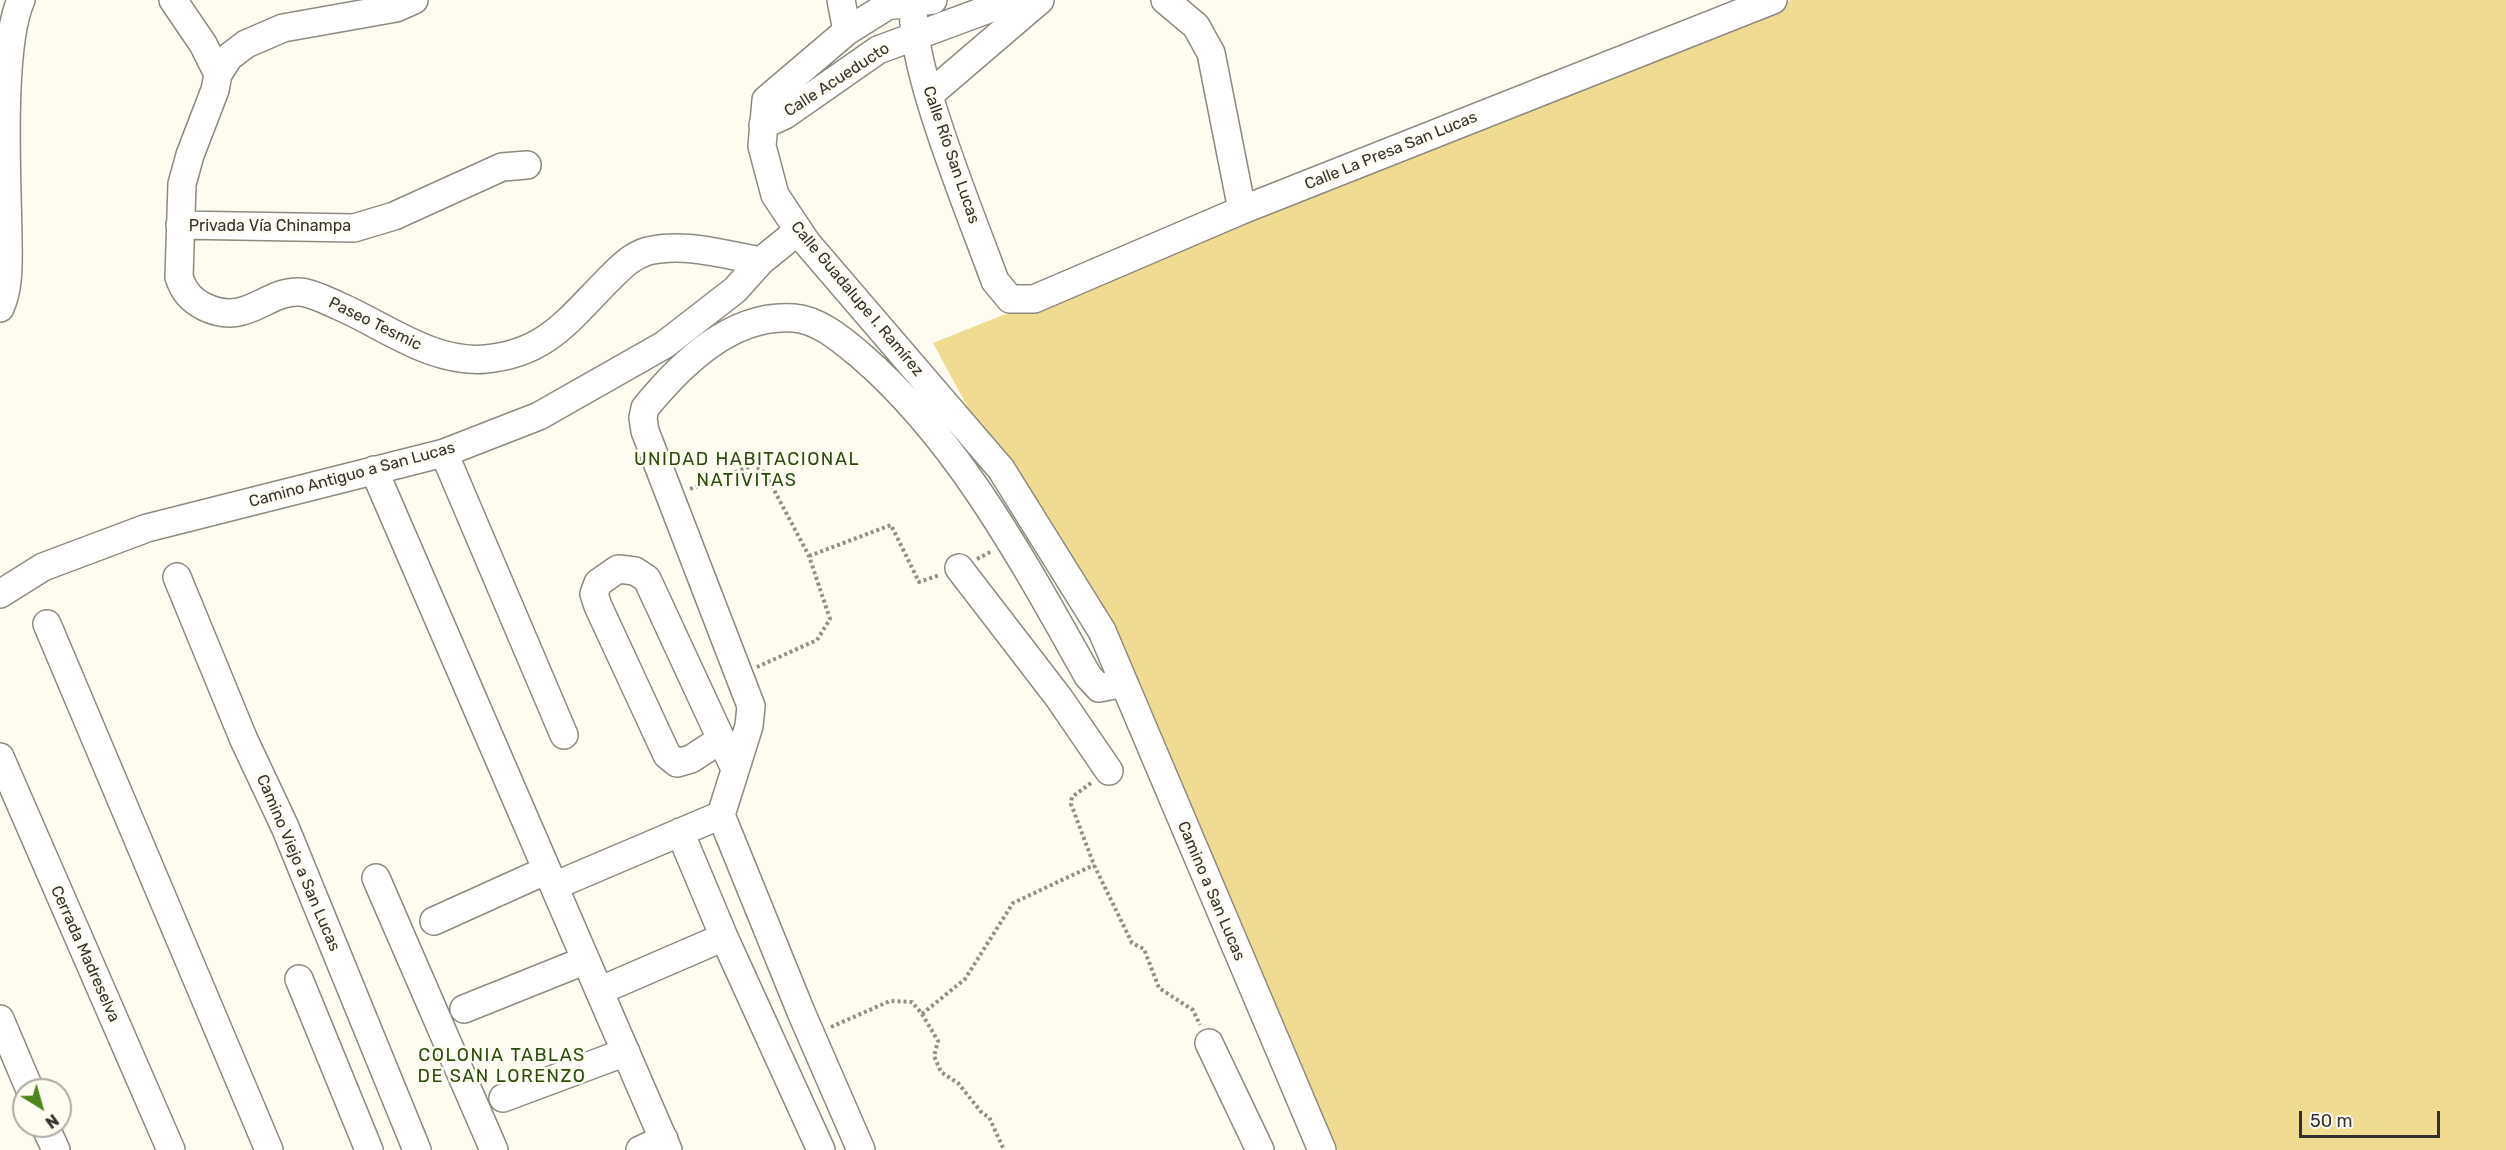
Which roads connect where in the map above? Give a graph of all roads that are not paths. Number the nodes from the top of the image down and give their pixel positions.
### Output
1 (21, 0) edge
2 (173, 0) edge
3 (414, 0) edge
4 (841, 0) edge
5 (1013, 0) edge
6 (1040, 0) edge
7 (1165, 0) edge
8 (1773, 0) edge
9 (921, 1) edge
10 (879, 3) edge
11 (848, 31) junction
12 (915, 35) junction
13 (820, 54) junction
14 (218, 74) junction
15 (835, 78) junction
16 (929, 95) junction
17 (763, 125) junction
18 (527, 165) dead end
19 (4, 203) edge
20 (1242, 210) junction
21 (180, 225) junction
22 (798, 231) junction
23 (761, 261) junction
24 (1011, 299) joint
25 (0, 308) edge
26 (444, 453) junction
27 (374, 471) junction
28 (959, 568) road end
29 (177, 577) dead end
30 (0, 594) edge
31 (47, 624) dead end
32 (1102, 631) joint
33 (1111, 686) junction
34 (1059, 698) junction
35 (564, 735) dead end
36 (720, 740) junction
37 (0, 757) edge
38 (735, 769) junction
39 (1109, 771) road end
40 (721, 815) junction
41 (680, 832) junction
42 (376, 878) dead end
43 (550, 878) junction
44 (434, 921) dead end
45 (724, 937) junction
46 (586, 960) junction
47 (299, 979) dead end
48 (599, 991) junction
49 (465, 1009) dead end
50 (0, 1019) edge
51 (1209, 1043) road end
52 (626, 1052) junction
53 (25, 1078) edge
54 (503, 1098) dead end
55 (657, 1146) edge
56 (171, 1150) edge
57 (269, 1150) edge
58 (369, 1150) edge
59 (417, 1150) edge
60 (494, 1150) edge
61 (821, 1150) edge
62 (861, 1150) edge
63 (1260, 1150) edge
64 (1322, 1150) edge

1 - 19 street
2 - 14 street
3 - 14 street
4 - 11 street
5 - 12 street, Calle Acueducto
6 - 16 street
7 - 20 street
8 - 20 street, Calle La Presa San Lucas
9 - 10 street, Calle Guadalupe I. Ramírez
9 - 12 street, Calle Río San Lucas
10 - 11 street, Calle Guadalupe I. Ramírez
11 - 13 street, Calle Guadalupe I. Ramírez
12 - 15 street, Calle Acueducto
12 - 16 street, Calle Río San Lucas
13 - 15 street
13 - 17 street, Calle Guadalupe I. Ramírez
14 - 21 street, Paseo Tesmic
15 - 17 street, Calle Acueducto
16 - 24 street, Calle Río San Lucas
17 - 22 street, Calle Guadalupe I. Ramírez
18 - 21 street, Privada Vía Chinampa
19 - 25 street
20 - 24 street, Calle La Presa San Lucas
21 - 23 street, Paseo Tesmic
22 - 23 street, Camino Antiguo a San Lucas
22 - 32 street, Calle Guadalupe I. Ramírez
23 - 26 street, Camino Antiguo a San Lucas
26 - 27 street, Camino Antiguo a San Lucas
26 - 35 street
27 - 30 street, Camino Antiguo a San Lucas
27 - 43 street
28 - 34 street
29 - 59 street, Camino Viejo a San Lucas
31 - 57 street
32 - 33 street, Camino a San Lucas
33 - 34 street
33 - 38 street
33 - 64 street, Camino a San Lucas
34 - 39 street
36 - 36 street
36 - 38 street
37 - 56 street, Cerrada Madreselva
38 - 40 street
40 - 41 street
40 - 62 street
41 - 43 street
41 - 45 street
42 - 60 street
43 - 44 street
43 - 46 street
45 - 48 street
45 - 61 street
46 - 48 street
46 - 49 street
47 - 58 street
48 - 52 street
50 - 53 street
51 - 63 street
52 - 54 street
52 - 55 street

